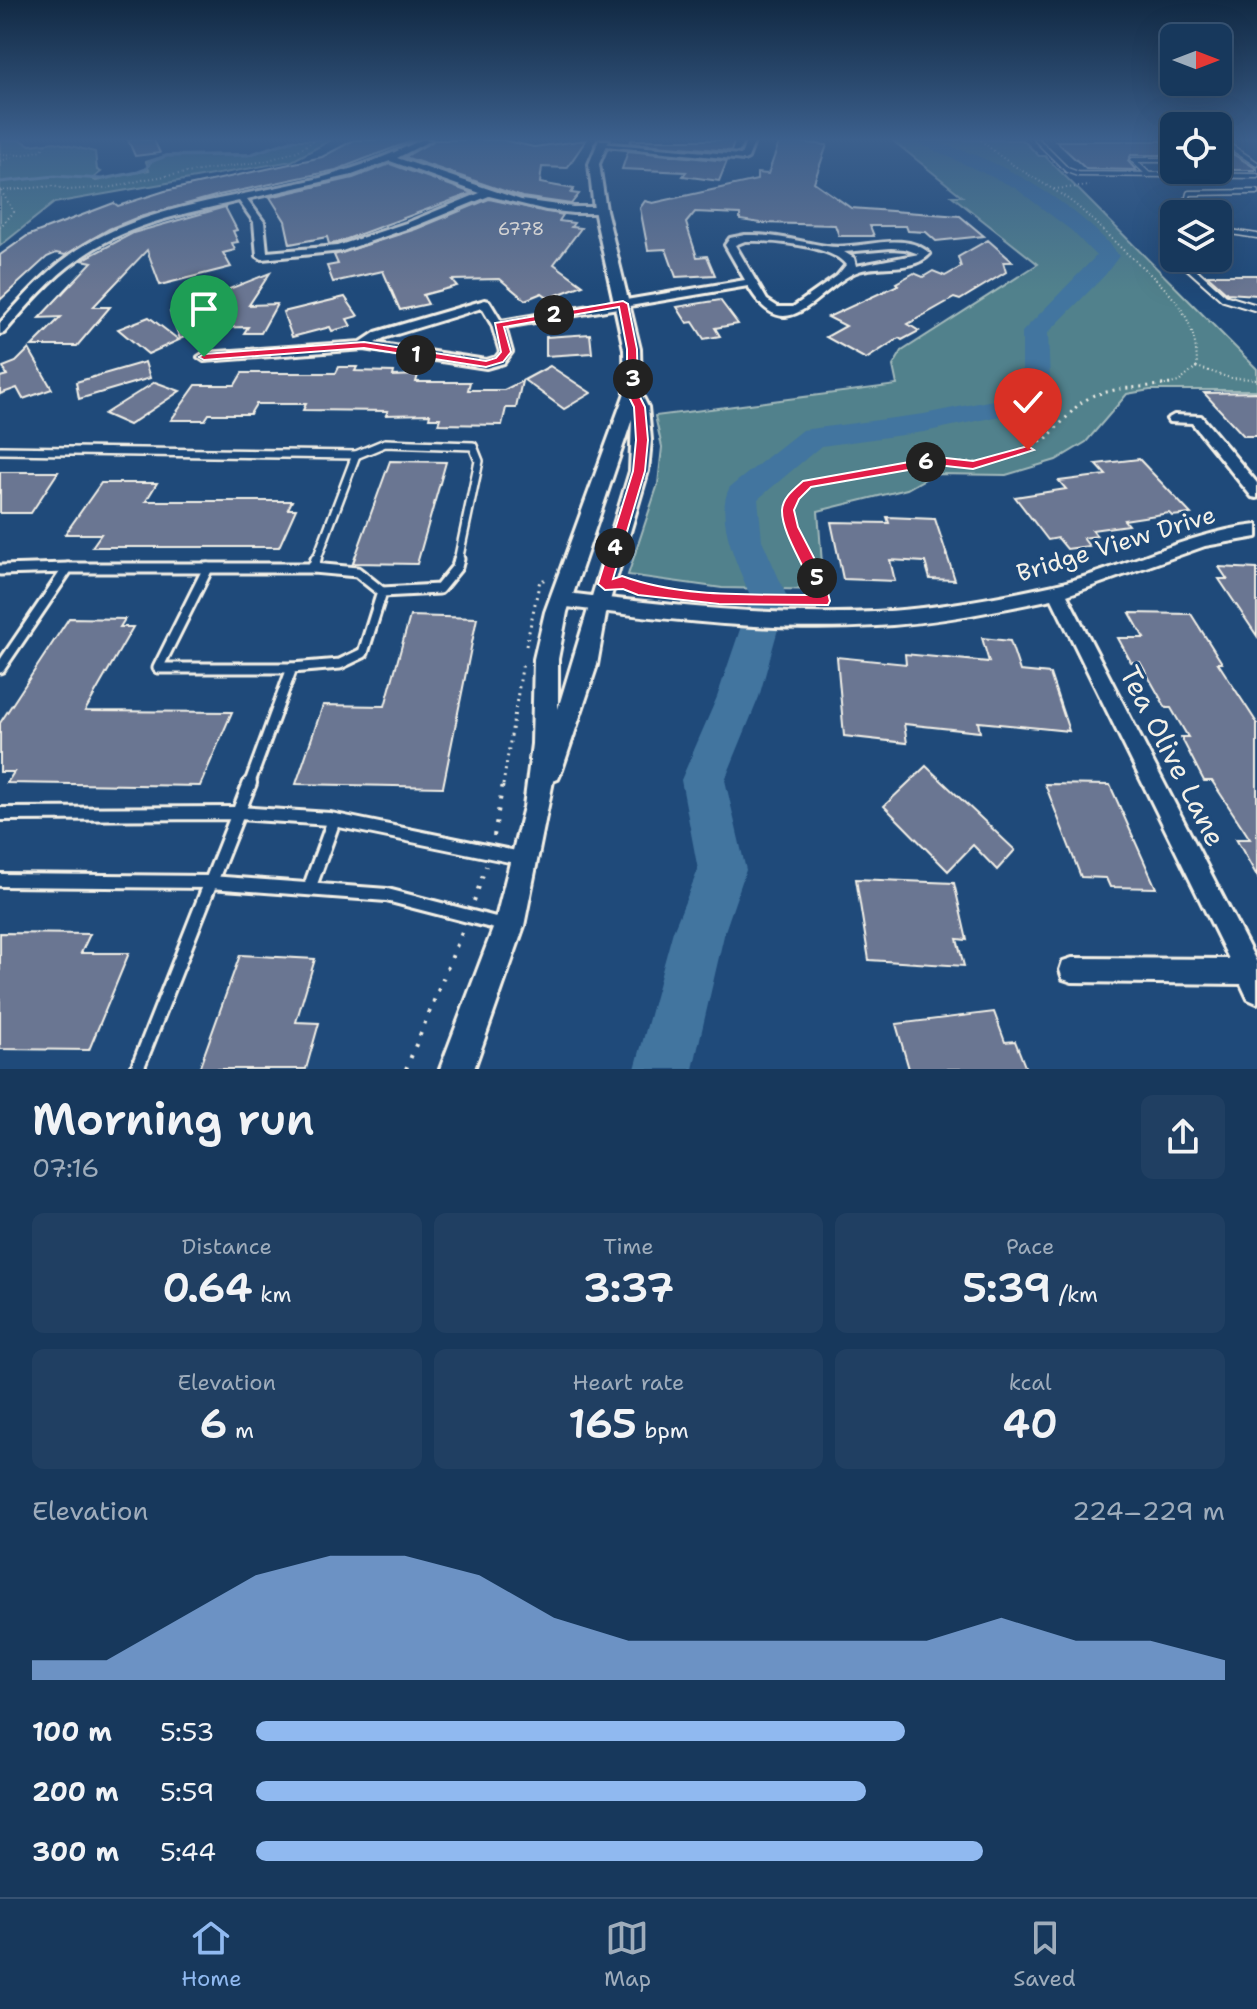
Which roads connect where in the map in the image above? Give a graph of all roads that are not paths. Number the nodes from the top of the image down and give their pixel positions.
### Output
1 (284, 190) edge
2 (480, 190) edge
3 (597, 190) edge
4 (1257, 192) edge
5 (489, 193) junction
6 (242, 199) junction
7 (1187, 200) edge
8 (600, 210) junction
9 (1232, 232) edge
10 (1257, 236) edge
11 (818, 248) junction
12 (1194, 272) edge
13 (842, 276) junction
14 (751, 282) junction
15 (623, 304) junction
16 (1257, 308) edge
17 (498, 325) junction
18 (0, 330) edge
19 (364, 345) junction
20 (204, 357) dead end
21 (633, 393) junction
22 (1174, 419) dead end
23 (0, 450) edge
24 (356, 455) junction
25 (1257, 493) edge
26 (1257, 531) edge
27 (68, 568) junction
28 (208, 568) junction
29 (313, 568) junction
30 (0, 570) edge
31 (562, 590) junction
32 (607, 591) junction
33 (382, 592) junction
34 (1057, 592) junction
35 (0, 668) edge
36 (292, 668) junction
37 (539, 798) junction
38 (239, 813) junction
39 (0, 814) edge
40 (334, 820) junction
41 (525, 859) junction
42 (0, 880) edge
43 (210, 882) junction
44 (309, 889) junction
45 (509, 926) junction
46 (1072, 970) dead end
47 (1252, 981) edge
48 (137, 1069) edge
49 (457, 1069) edge

1 - 6 street
2 - 5 street
3 - 8 street
4 - 7 lane
5 - 6 street
5 - 8 street
6 - 18 street
8 - 15 street
9 - 10 lane
11 - 13 street
11 - 13 street
11 - 14 street
12 - 16 lane
13 - 14 street
14 - 15 street
15 - 17 street
15 - 21 street
17 - 19 street
17 - 19 street
19 - 20 street
21 - 31 street
21 - 32 street
22 - 25 street
23 - 24 lane
24 - 29 lane
24 - 33 lane
26 - 34 street, Bridge View Drive
27 - 28 lane
27 - 30 lane
27 - 35 lane
28 - 29 lane
28 - 36 lane
29 - 33 lane
31 - 32 street, Bridge View Drive
31 - 37 street
32 - 34 street, Bridge View Drive
32 - 37 street
33 - 36 lane
34 - 47 street, Tea Olive Lane
36 - 38 lane
37 - 41 street
38 - 39 lane
38 - 40 lane
38 - 43 lane
40 - 41 lane
40 - 44 lane
41 - 45 street
42 - 43 lane
43 - 44 lane
43 - 48 lane
44 - 45 lane
45 - 49 street
46 - 47 street

